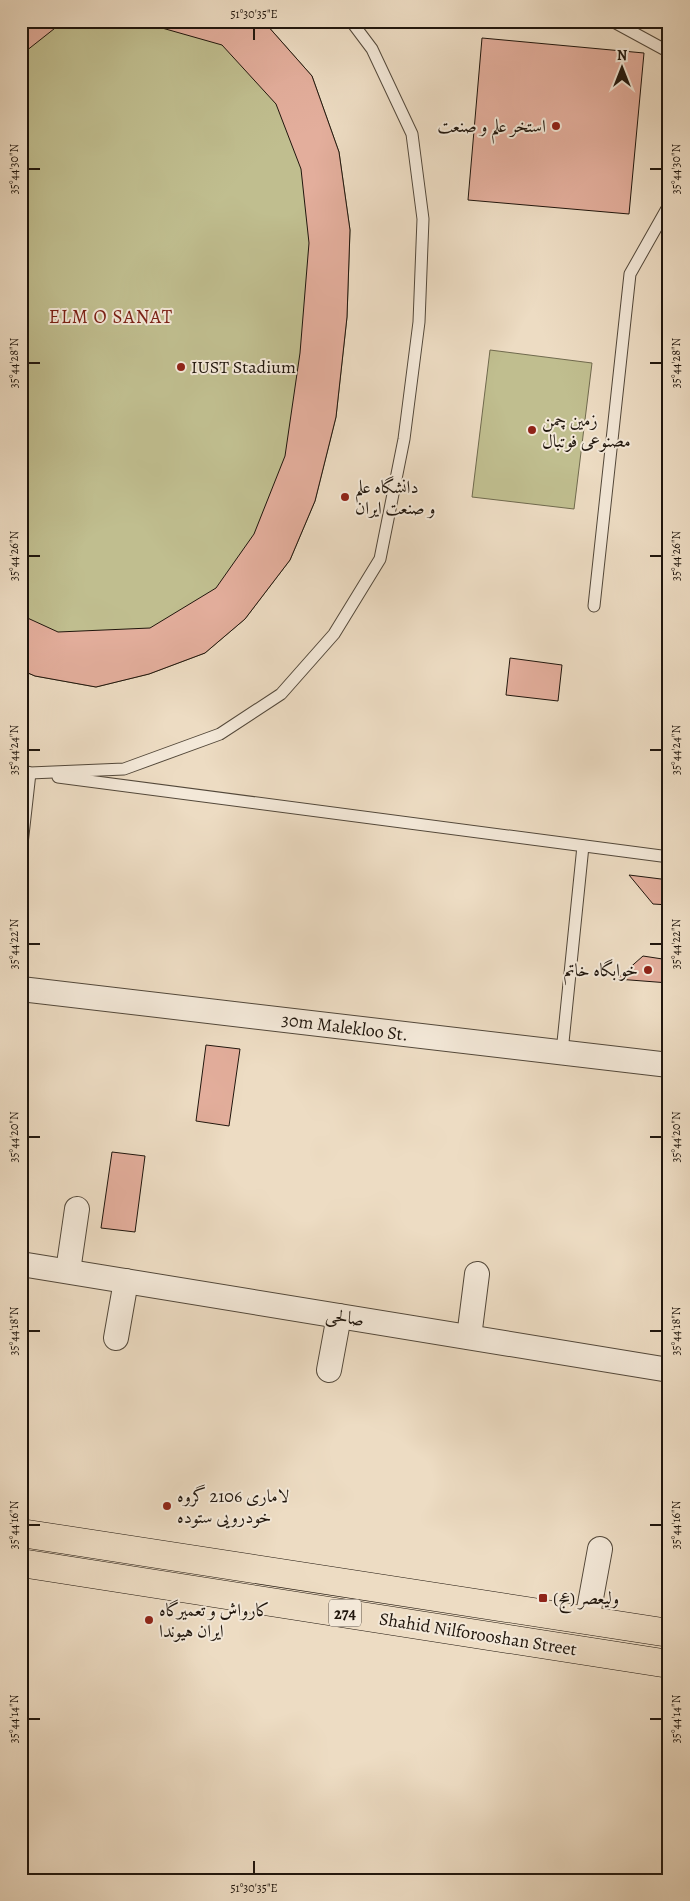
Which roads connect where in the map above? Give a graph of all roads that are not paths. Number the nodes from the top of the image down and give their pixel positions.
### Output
1 (351, 21) edge
2 (612, 21) edge
3 (669, 52) edge
4 (669, 206) edge
5 (594, 606) dead end
6 (24, 772) edge
7 (583, 846) junction
8 (21, 853) edge
9 (669, 857) edge
10 (21, 988) edge
11 (562, 1052) junction
12 (669, 1065) edge
13 (76, 1208) dead end
14 (21, 1264) edge
15 (68, 1271) junction
16 (477, 1274) dead end
17 (126, 1281) junction
18 (339, 1316) junction
19 (468, 1337) junction
20 (116, 1338) dead end
21 (329, 1370) dead end
22 (669, 1370) edge
23 (21, 1533) edge
24 (600, 1548) dead end
25 (21, 1562) edge
26 (587, 1620) junction
27 (669, 1633) edge
28 (669, 1664) edge

1 - 6 lane
2 - 3 lane
4 - 5 lane
6 - 7 lane
6 - 8 lane
7 - 9 lane
7 - 11 lane
10 - 11 street, 30m Malekloo St.
11 - 12 street, 30m Malekloo St.
13 - 15 street
14 - 15 street, صالحی
15 - 17 street, صالحی
16 - 19 street
17 - 18 street, صالحی
17 - 20 street
18 - 19 street, صالحی
18 - 21 street
19 - 22 street, صالحی
23 - 26 main road, Shahid Nilforooshan Street / 274
24 - 26 street
25 - 28 main road, Shahid Nilforooshan Street / 274
26 - 27 main road, Shahid Nilforooshan Street / 274

